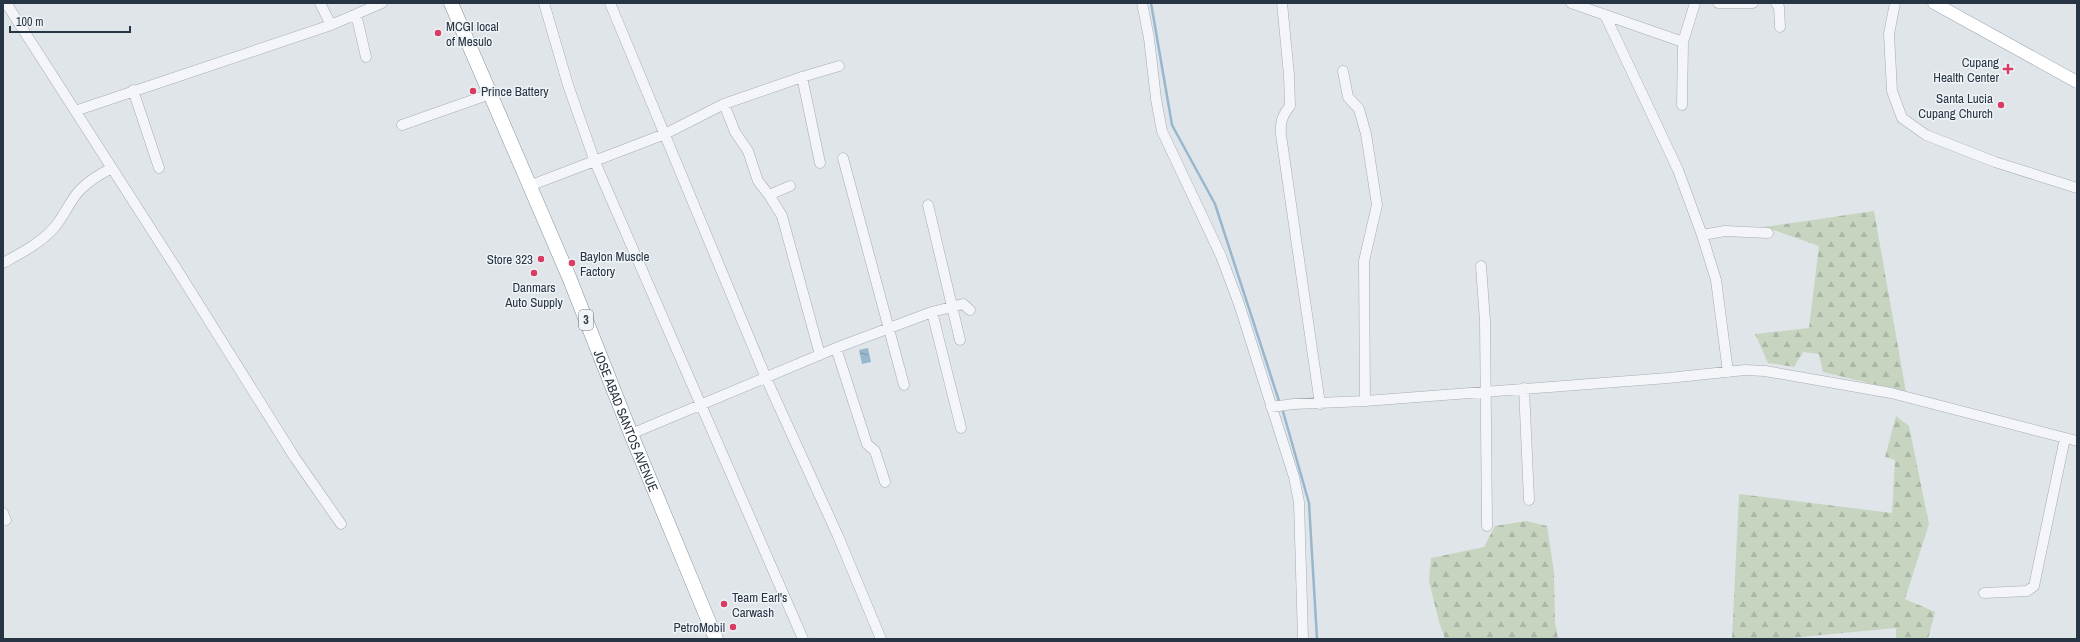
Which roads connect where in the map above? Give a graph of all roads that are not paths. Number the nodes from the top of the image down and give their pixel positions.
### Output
1 (6, 3) edge
2 (320, 3) edge
3 (382, 3) edge
4 (451, 3) edge
5 (544, 3) edge
6 (610, 3) edge
7 (1142, 3) edge
8 (1282, 3) edge
9 (1571, 3) edge
10 (1696, 3) edge
11 (1718, 3) edge
12 (1753, 3) edge
13 (1776, 3) edge
14 (1895, 3) edge
15 (1934, 3) edge
16 (356, 14) junction
17 (1606, 15) junction
18 (331, 25) junction
19 (1780, 27) dead end
20 (1683, 42) junction
21 (366, 57) dead end
22 (839, 66) dead end
23 (1343, 71) dead end
24 (802, 77) junction
25 (2077, 82) edge
26 (133, 90) junction
27 (490, 94) junction
28 (724, 104) junction
29 (1682, 105) dead end
30 (75, 110) junction
31 (402, 125) dead end
32 (665, 134) junction
33 (843, 158) dead end
34 (595, 162) junction
35 (820, 162) dead end
36 (112, 168) junction
37 (159, 168) dead end
38 (529, 186) junction
39 (790, 186) dead end
40 (2077, 188) edge
41 (769, 195) junction
42 (928, 205) dead end
43 (1768, 234) dead end
44 (1702, 235) junction
45 (3, 263) edge
46 (1480, 266) dead end
47 (953, 306) junction
48 (970, 310) dead end
49 (932, 312) junction
50 (888, 328) junction
51 (960, 340) dead end
52 (836, 348) junction
53 (820, 355) junction
54 (1728, 372) junction
55 (766, 378) junction
56 (904, 385) dead end
57 (1524, 388) junction
58 (1487, 392) junction
59 (1365, 401) junction
60 (702, 404) junction
61 (1320, 404) junction
62 (1273, 407) junction
63 (961, 428) dead end
64 (631, 434) junction
65 (2064, 438) junction
66 (2077, 441) edge
67 (885, 482) dead end
68 (1529, 500) dead end
69 (341, 524) dead end
70 (1488, 526) dead end
71 (1984, 593) dead end
72 (716, 639) edge
73 (803, 639) edge
74 (881, 639) edge
75 (1303, 639) edge

1 - 30 street
2 - 18 street
3 - 16 street
4 - 27 highway, JOSE ABAD SANTOS AVENUE / 3
5 - 34 street
6 - 32 street
7 - 62 street
8 - 61 street
9 - 17 street
10 - 20 street
11 - 12 street
13 - 19 street
14 - 40 street
15 - 25 main road
16 - 18 street
16 - 21 street
17 - 20 street
17 - 44 street
18 - 26 street
20 - 29 street
22 - 24 street
23 - 59 street
24 - 28 street
24 - 35 street
26 - 30 street
26 - 37 street
27 - 31 street
27 - 38 highway, JOSE ABAD SANTOS AVENUE / 3
28 - 32 street
28 - 41 street
30 - 36 street
32 - 34 street
32 - 55 street
33 - 50 street
34 - 38 street
34 - 60 street
36 - 45 street
36 - 69 street
38 - 64 highway, JOSE ABAD SANTOS AVENUE / 3
39 - 41 street
41 - 53 street
42 - 47 street
43 - 44 street
44 - 54 street
46 - 58 street
47 - 48 street
47 - 49 street
47 - 51 street
49 - 50 street
49 - 63 street
50 - 52 street
50 - 56 street
52 - 53 street
52 - 67 street
53 - 55 street
54 - 57 street
54 - 65 street
55 - 60 street
55 - 74 street
57 - 58 street
57 - 68 street
58 - 59 street
58 - 70 street
59 - 61 street
60 - 64 street
60 - 73 street
61 - 62 street
62 - 75 street
64 - 72 highway, JOSE ABAD SANTOS AVENUE / 3
65 - 66 street
65 - 71 street

